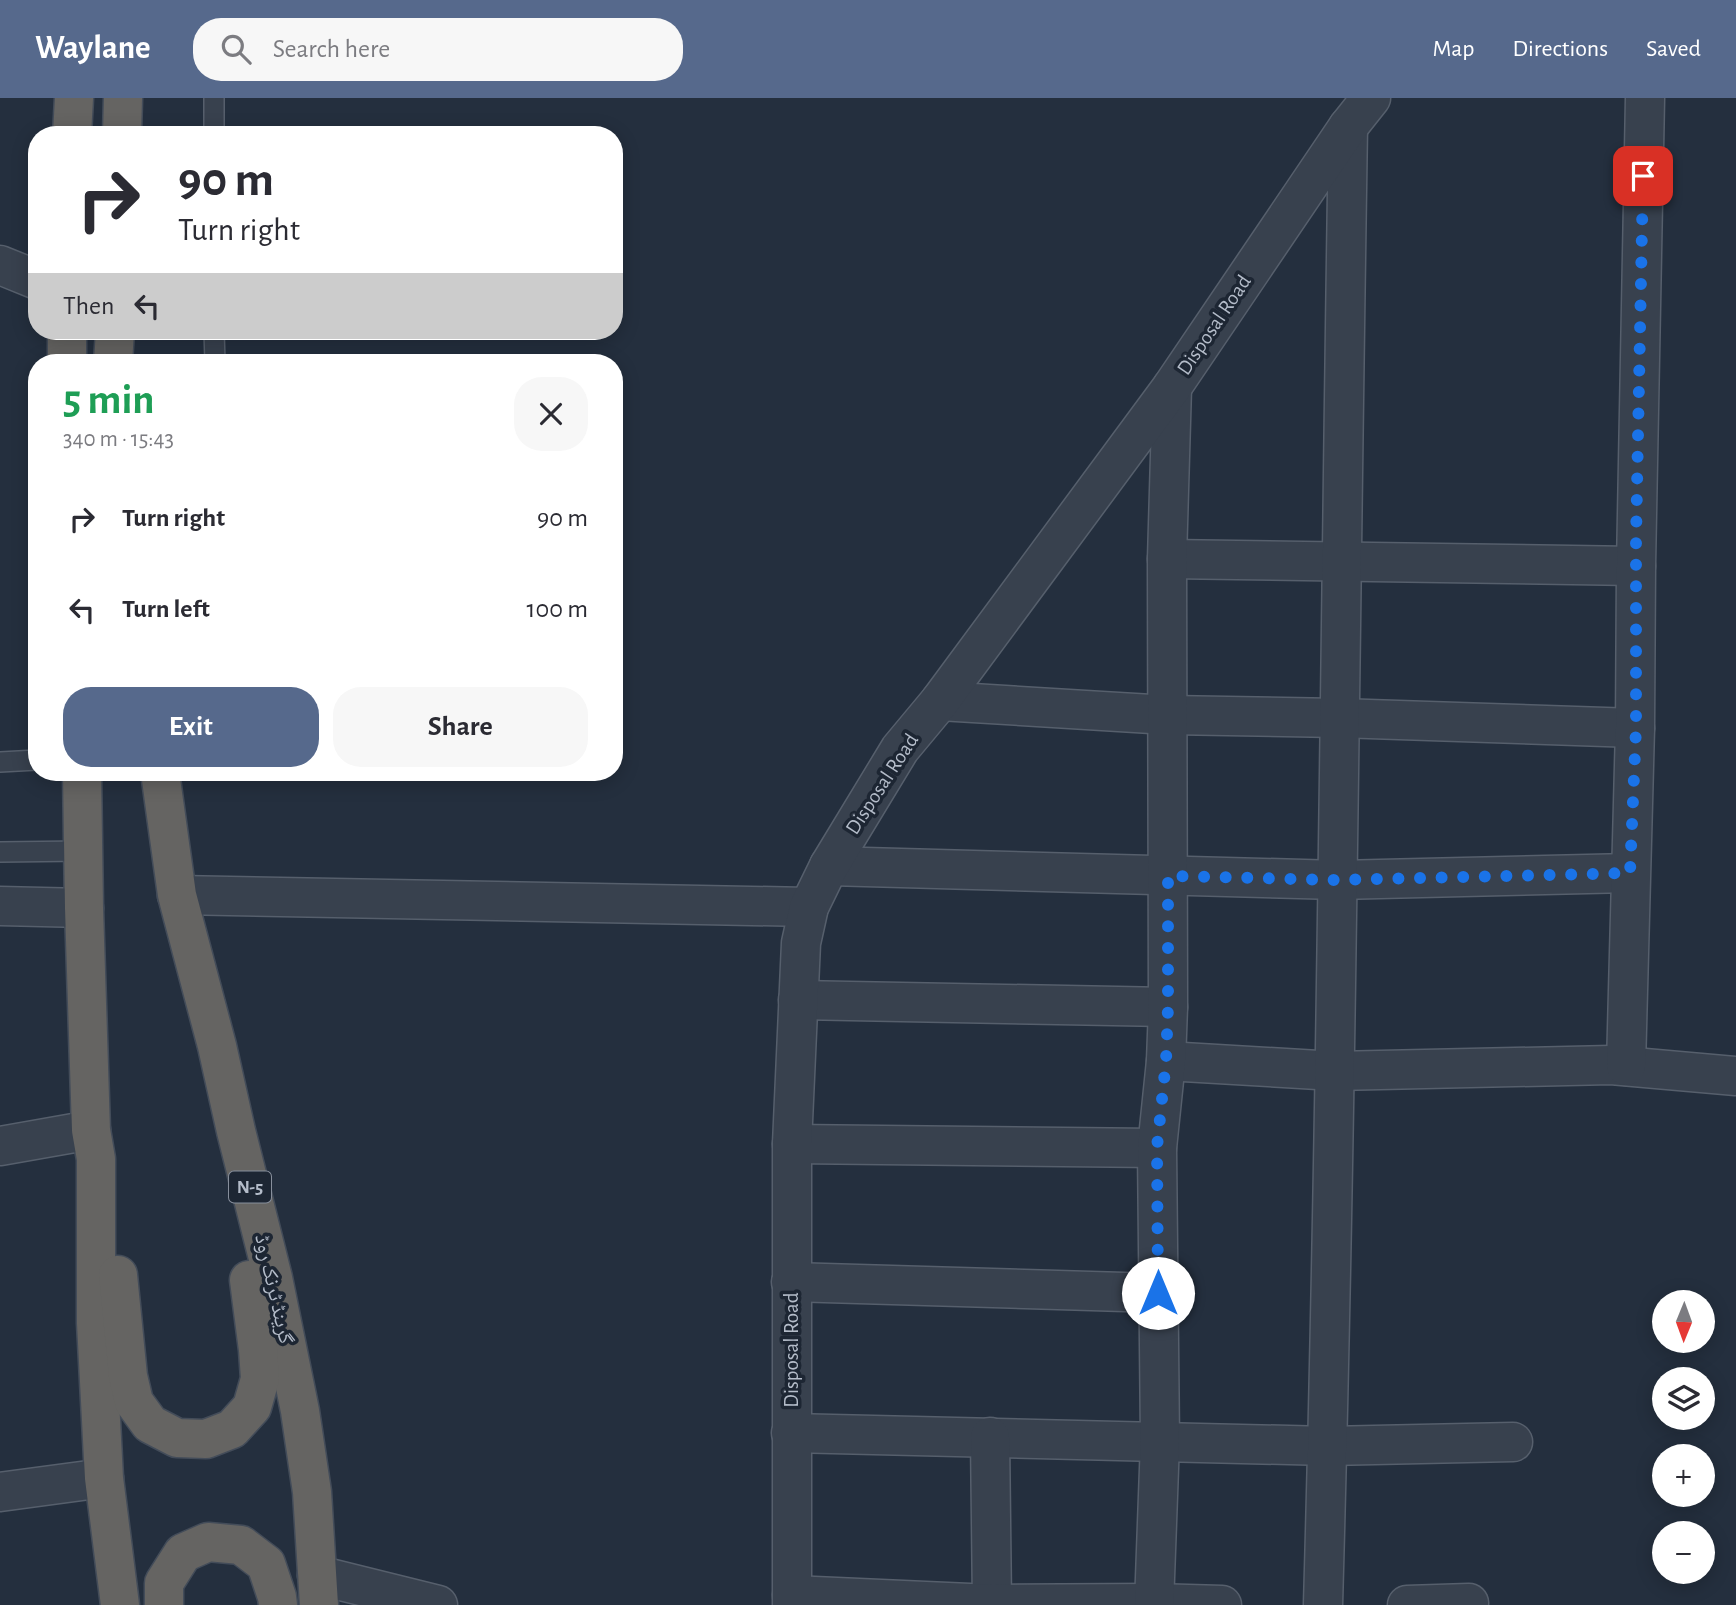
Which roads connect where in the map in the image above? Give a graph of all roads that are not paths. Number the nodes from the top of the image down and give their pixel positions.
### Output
1 (74, 98) edge
2 (123, 98) edge
3 (215, 98) edge
4 (1645, 98) edge
5 (1359, 112) edge
6 (72, 126) edge
7 (122, 126) edge
8 (214, 126) edge
9 (0, 265) edge
10 (28, 276) edge
11 (1172, 387) junction
12 (1167, 559) junction
13 (1341, 562) junction
14 (1636, 566) junction
15 (940, 701) junction
16 (1168, 715) junction
17 (1339, 718) junction
18 (1636, 728) junction
19 (28, 760) edge
20 (0, 762) edge
21 (82, 781) edge
22 (161, 781) edge
23 (84, 851) junction
24 (0, 852) edge
25 (829, 866) junction
26 (1630, 873) junction
27 (1168, 876) junction
28 (1338, 880) junction
29 (177, 895) junction
30 (0, 906) edge
31 (809, 907) junction
32 (84, 908) junction
33 (798, 1000) junction
34 (1168, 1007) junction
35 (1166, 1061) junction
36 (1626, 1066) junction
37 (1335, 1070) junction
38 (1736, 1076) edge
39 (236, 1132) junction
40 (792, 1144) junction
41 (94, 1145) junction
42 (0, 1146) edge
43 (1157, 1147) junction
44 (792, 1282) junction
45 (1158, 1293) junction
46 (791, 1433) junction
47 (990, 1437) junction
48 (1160, 1441) junction
49 (1513, 1442) dead end
50 (1328, 1446) junction
51 (104, 1478) junction
52 (0, 1492) edge
53 (318, 1590) edge
54 (792, 1600) edge
55 (1469, 1602) dead end
56 (992, 1604) edge
57 (1154, 1604) edge
58 (120, 1605) edge
59 (164, 1605) edge
60 (278, 1605) edge
61 (438, 1605) edge
62 (1222, 1605) edge
63 (1323, 1605) edge
64 (1407, 1605) edge

1 - 6 highway
2 - 7 highway
3 - 8 lane
4 - 14 street
5 - 11 street, Disposal Road
5 - 13 street
9 - 10 street
11 - 12 street
11 - 15 street, Disposal Road
12 - 13 street
12 - 16 street
13 - 14 street
13 - 17 street
14 - 18 street
15 - 16 street
15 - 25 street, Disposal Road
16 - 17 street
16 - 27 street
17 - 18 street
17 - 28 street
18 - 26 street
19 - 20 lane
21 - 23 highway
22 - 29 highway, گرینڈ ٹرنک روڈ / N-5
23 - 24 lane
23 - 32 highway
25 - 27 street
25 - 31 street, Disposal Road
26 - 28 street
26 - 36 street
27 - 28 street
27 - 34 street
28 - 37 street
29 - 31 street
29 - 39 highway, گرینڈ ٹرنک روڈ / N-5
30 - 32 street
31 - 33 street, Disposal Road
32 - 41 highway
33 - 34 street
33 - 40 street, Disposal Road
34 - 35 street
35 - 37 street
35 - 43 street
36 - 37 street
36 - 38 street
37 - 50 street
39 - 41 highway
39 - 53 highway, گرینڈ ٹرنک روڈ / N-5
40 - 43 street
40 - 44 street, Disposal Road
41 - 42 street
41 - 51 highway
43 - 45 street
44 - 45 street
44 - 46 street, Disposal Road
45 - 48 street
46 - 47 street
46 - 54 street, Disposal Road
47 - 48 street
47 - 56 street
48 - 50 street
48 - 57 street
49 - 50 street
50 - 63 street
51 - 52 street
51 - 58 highway
53 - 61 street
54 - 56 street
55 - 64 street
56 - 57 street
57 - 62 street
59 - 60 highway

